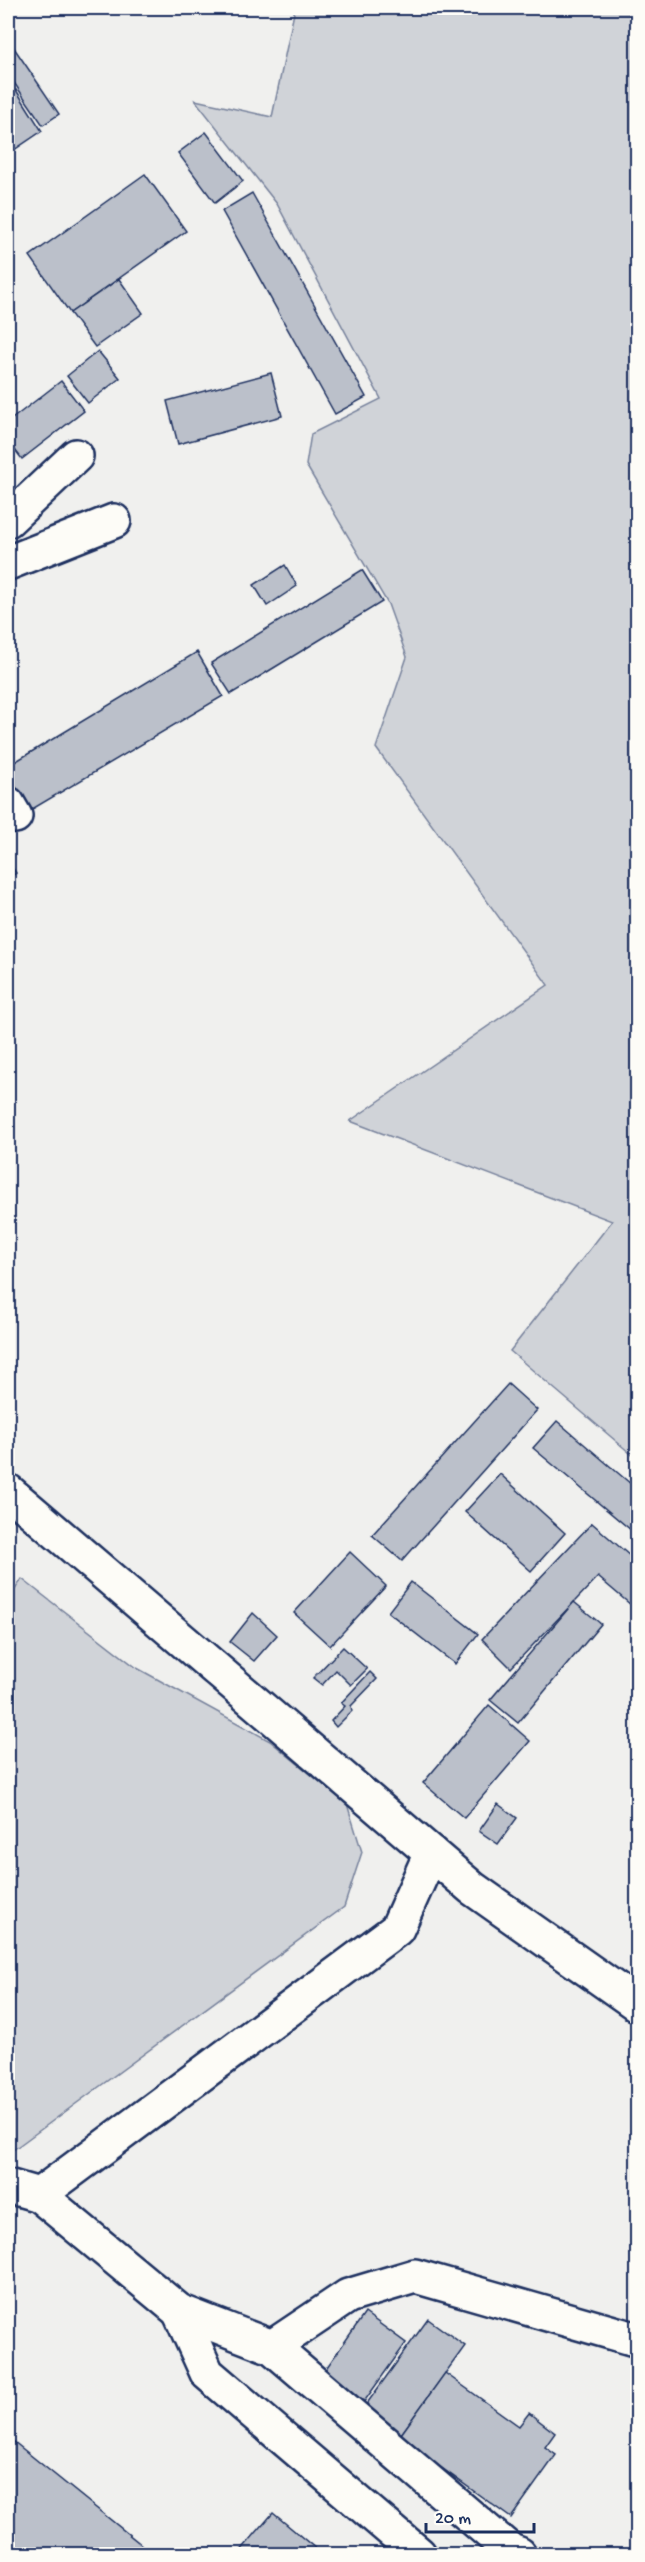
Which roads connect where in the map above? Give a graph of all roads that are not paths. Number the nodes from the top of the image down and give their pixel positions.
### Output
1 (76, 456) dead end
2 (8, 520) edge
3 (114, 521) dead end
4 (8, 563) edge
5 (8, 1491) edge
6 (431, 1853) junction
7 (638, 2005) edge
8 (8, 2186) edge
9 (39, 2195) junction
10 (179, 2311) junction
11 (638, 2340) edge
12 (273, 2347) junction
13 (514, 2553) edge
14 (419, 2554) edge

1 - 2 street
3 - 4 street
5 - 6 street
6 - 7 street
6 - 9 street
8 - 9 street
9 - 10 street
10 - 12 street
10 - 14 street
11 - 12 street
12 - 13 street

